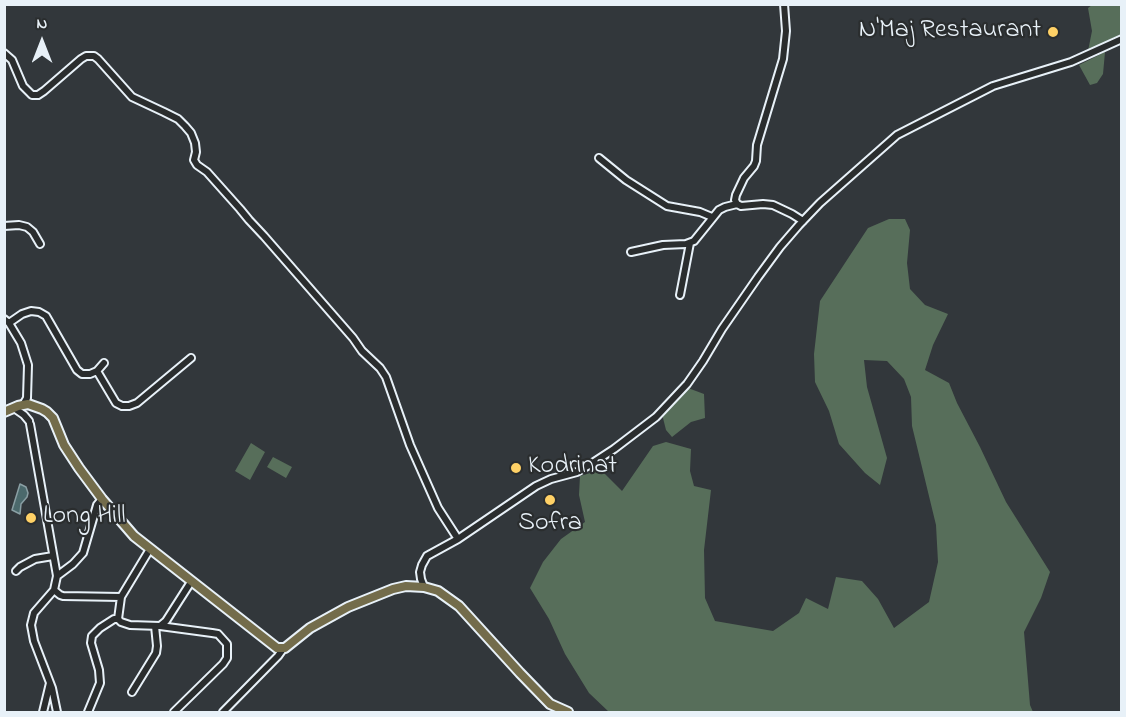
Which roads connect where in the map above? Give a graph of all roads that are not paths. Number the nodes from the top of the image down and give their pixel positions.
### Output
1 (784, 4) edge
2 (1122, 39) edge
3 (4, 53) edge
4 (599, 158) dead end
5 (737, 204) junction
6 (712, 217) junction
7 (803, 221) junction
8 (4, 226) edge
9 (690, 243) junction
10 (40, 244) dead end
11 (631, 252) dead end
12 (680, 295) dead end
13 (7, 321) edge
14 (191, 358) dead end
15 (104, 363) dead end
16 (97, 371) junction
17 (23, 405) junction
18 (14, 408) junction
19 (4, 412) edge
20 (102, 499) junction
21 (458, 538) junction
22 (150, 549) junction
23 (53, 556) junction
24 (16, 571) dead end
25 (57, 576) junction
26 (189, 585) dead end
27 (424, 587) junction
28 (54, 590) junction
29 (121, 597) junction
30 (118, 619) junction
31 (158, 626) junction
32 (283, 648) junction
33 (50, 682) junction
34 (132, 692) dead end
35 (43, 712) edge
36 (57, 712) edge
37 (88, 712) edge
38 (174, 712) edge
39 (223, 712) edge
40 (568, 712) edge

1 - 5 street
2 - 7 street
3 - 21 street
4 - 6 street
5 - 6 street
5 - 7 street
6 - 9 street
7 - 21 street
8 - 10 street
9 - 11 street
9 - 12 street
13 - 16 street
13 - 17 street
14 - 16 street
15 - 16 street
17 - 18 main road
17 - 20 main road
18 - 19 main road
18 - 23 street
20 - 22 main road
20 - 25 street
21 - 27 street
22 - 29 street
22 - 32 main road
23 - 24 street
23 - 25 street
25 - 28 street
26 - 31 street
27 - 32 main road
27 - 40 main road
28 - 29 street
28 - 33 street
29 - 30 street
30 - 31 street
30 - 37 street
31 - 34 street
31 - 38 street
32 - 39 street
33 - 35 street
33 - 36 street

